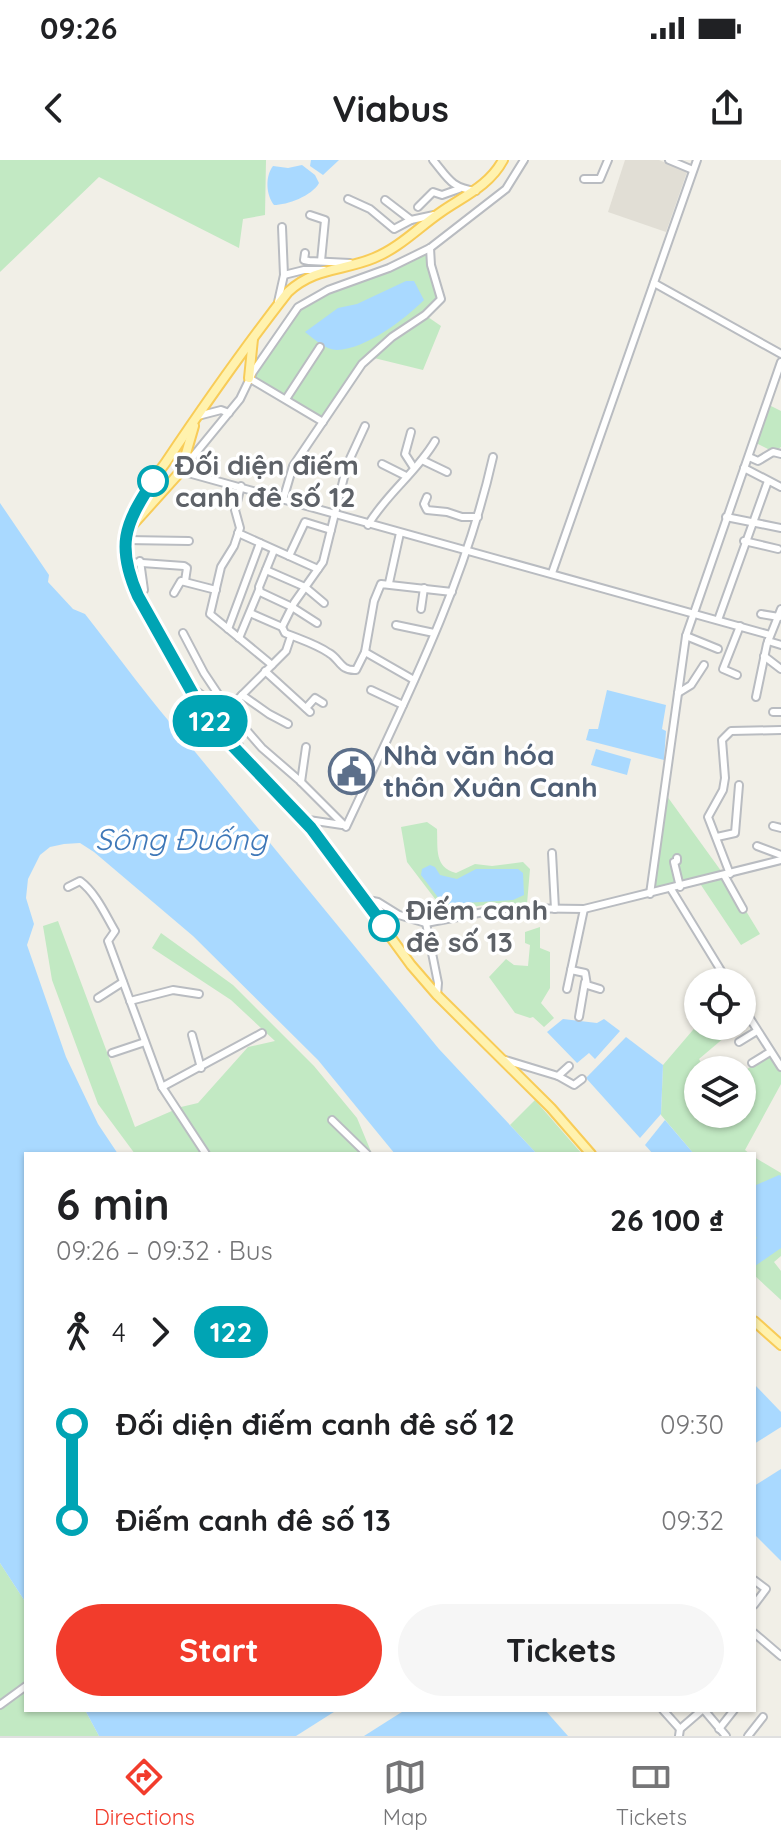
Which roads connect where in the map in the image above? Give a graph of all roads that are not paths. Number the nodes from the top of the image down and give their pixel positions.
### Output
1 (433, 160) edge
2 (503, 160) edge
3 (524, 160) edge
4 (608, 160) edge
5 (669, 160) edge
6 (697, 160) edge
7 (693, 170) junction
8 (584, 179) dead end
9 (459, 189) junction
10 (476, 191) junction
11 (348, 199) dead end
12 (385, 200) dead end
13 (418, 207) dead end
14 (438, 214) junction
15 (310, 215) dead end
16 (411, 220) junction
17 (282, 227) dead end
18 (430, 248) junction
19 (305, 253) dead end
20 (323, 266) junction
21 (284, 275) junction
22 (654, 283) junction
23 (277, 305) junction
24 (253, 337) junction
25 (320, 347) dead end
26 (781, 354) edge
27 (781, 362) edge
28 (249, 378) junction
29 (286, 399) junction
30 (229, 413) junction
31 (197, 417) junction
32 (323, 422) junction
33 (365, 426) dead end
34 (411, 432) dead end
35 (435, 441) dead end
36 (781, 454) edge
37 (493, 457) dead end
38 (749, 457) junction
39 (422, 460) junction
40 (382, 464) dead end
41 (414, 468) junction
42 (744, 468) junction
43 (181, 471) junction
44 (447, 472) dead end
45 (406, 476) junction
46 (768, 481) junction
47 (241, 486) junction
48 (781, 487) edge
49 (427, 497) dead end
50 (283, 500) junction
51 (306, 507) junction
52 (335, 516) junction
53 (478, 517) junction
54 (726, 517) junction
55 (307, 521) junction
56 (752, 522) junction
57 (368, 525) junction
58 (781, 528) edge
59 (331, 530) junction
60 (238, 533) junction
61 (400, 533) junction
62 (126, 537) junction
63 (189, 541) dead end
64 (744, 541) junction
65 (260, 543) junction
66 (778, 549) dead end
67 (274, 550) junction
68 (468, 551) junction
69 (289, 556) junction
70 (140, 561) junction
71 (128, 562) junction
72 (318, 569) junction
73 (266, 570) junction
74 (552, 573) junction
75 (185, 581) junction
76 (389, 583) junction
77 (305, 587) junction
78 (424, 588) junction
79 (144, 590) dead end
80 (216, 590) junction
81 (259, 590) junction
82 (452, 592) junction
83 (174, 593) dead end
84 (324, 603) dead end
85 (292, 607) junction
86 (421, 609) dead end
87 (250, 613) junction
88 (692, 613) junction
89 (780, 613) edge
90 (761, 614) dead end
91 (718, 620) junction
92 (317, 623) dead end
93 (396, 625) dead end
94 (740, 626) junction
95 (282, 627) junction
96 (228, 629) junction
97 (778, 629) edge
98 (183, 633) dead end
99 (434, 633) junction
100 (291, 636) junction
101 (686, 636) junction
102 (239, 638) junction
103 (769, 638) junction
104 (781, 645) edge
105 (718, 649) dead end
106 (365, 652) junction
107 (764, 656) junction
108 (272, 665) junction
109 (704, 665) dead end
110 (781, 669) edge
111 (265, 671) junction
112 (737, 675) dead end
113 (184, 680) junction
114 (414, 680) junction
115 (371, 690) dead end
116 (678, 693) junction
117 (242, 695) junction
118 (756, 697) dead end
119 (323, 703) dead end
120 (403, 705) junction
121 (228, 709) junction
122 (773, 712) dead end
123 (781, 712) edge
124 (288, 724) dead end
125 (781, 730) edge
126 (306, 747) dead end
127 (244, 757) junction
128 (301, 782) junction
129 (739, 785) dead end
130 (302, 819) junction
131 (343, 825) junction
132 (717, 837) junction
133 (757, 846) dead end
134 (552, 853) dead end
135 (677, 858) dead end
136 (780, 861) edge
137 (727, 875) junction
138 (68, 887) dead end
139 (680, 887) junction
140 (671, 889) junction
141 (650, 894) junction
142 (363, 899) junction
143 (555, 909) junction
144 (584, 909) junction
145 (743, 909) dead end
146 (426, 923) junction
147 (719, 968) edge
148 (571, 970) junction
149 (123, 982) junction
150 (585, 982) junction
151 (567, 989) dead end
152 (600, 989) dead end
153 (199, 994) dead end
154 (437, 995) junction
155 (98, 998) dead end
156 (130, 1001) junction
157 (579, 1017) dead end
158 (757, 1031) joint
159 (262, 1033) dead end
160 (192, 1035) dead end
161 (145, 1042) junction
162 (739, 1042) dead end
163 (770, 1052) junction
164 (112, 1053) dead end
165 (502, 1059) junction
166 (756, 1061) edge
167 (569, 1066) dead end
168 (781, 1067) edge
169 (201, 1068) junction
170 (558, 1076) junction
171 (582, 1079) dead end
172 (162, 1087) junction
173 (332, 1120) dead end
174 (205, 1152) edge
175 (365, 1152) edge
176 (589, 1152) edge
177 (756, 1323) edge
178 (781, 1345) edge
179 (756, 1582) edge
180 (756, 1602) edge
181 (756, 1635) edge
182 (781, 1656) edge
183 (24, 1687) edge
184 (0, 1705) edge
185 (664, 1712) edge
186 (701, 1712) edge
187 (705, 1712) edge
188 (732, 1712) edge
189 (763, 1717) dead end
190 (719, 1729) junction
191 (680, 1733) edge
192 (726, 1736) edge
193 (748, 1736) edge

1 - 9 street
2 - 10 main road
3 - 18 street
4 - 8 street
5 - 7 street
6 - 7 street
7 - 22 street
9 - 10 street
9 - 13 street
10 - 14 main road
11 - 16 street
12 - 16 street
14 - 16 street
14 - 20 main road
15 - 20 street
17 - 21 street
18 - 28 street
18 - 32 street
19 - 20 street
20 - 21 street
20 - 23 main road
21 - 23 street
22 - 26 street
22 - 74 street
23 - 24 main road
24 - 28 main road
24 - 31 main road
25 - 29 street
27 - 38 street
28 - 29 street
28 - 30 street
29 - 32 street
30 - 31 street
30 - 43 street
31 - 43 main road
31 - 62 main road
32 - 50 street
33 - 52 street
34 - 41 street
35 - 39 street
36 - 38 street
37 - 53 street
38 - 42 street
39 - 41 street
39 - 44 street
40 - 45 street
41 - 45 street
42 - 46 street
42 - 54 street
43 - 47 street
43 - 62 main road
45 - 57 street
46 - 48 street
46 - 56 street
47 - 50 street
47 - 60 street
49 - 53 street
50 - 51 street
51 - 52 street
51 - 55 street
52 - 57 street
52 - 59 street
53 - 68 street
54 - 56 street
54 - 88 street
55 - 59 street
55 - 69 street
56 - 58 street
56 - 64 street
57 - 61 street
59 - 72 street
60 - 65 street
60 - 80 street
61 - 68 street
61 - 76 street
62 - 63 street
62 - 71 main road
64 - 66 street
64 - 91 street
65 - 67 street
65 - 96 street
67 - 69 street
67 - 73 street
68 - 74 street
68 - 82 street
69 - 72 street
70 - 71 street
70 - 75 street
70 - 79 street
71 - 113 main road
72 - 77 street
73 - 77 street
73 - 81 street
74 - 88 street
75 - 80 street
75 - 83 street
76 - 78 street
76 - 106 street
77 - 84 street
77 - 85 street
78 - 82 street
78 - 86 street
80 - 96 street
81 - 85 street
81 - 87 street
82 - 99 street
85 - 92 street
85 - 95 street
87 - 95 street
87 - 102 street
88 - 91 street
88 - 101 street
89 - 90 street
89 - 97 street
91 - 94 street
93 - 99 street
94 - 103 street
94 - 112 street
95 - 100 street
96 - 102 street
97 - 103 street
98 - 121 street
99 - 114 street
100 - 106 street
100 - 108 street
101 - 105 street
101 - 116 street
102 - 108 street
103 - 104 street
103 - 107 street
106 - 114 street
107 - 110 street
107 - 118 street
108 - 111 street
109 - 116 street
111 - 117 street
111 - 119 street
113 - 121 street
113 - 127 main road
114 - 120 street
115 - 120 street
116 - 141 street
117 - 121 street
117 - 124 street
120 - 131 street
121 - 127 street
121 - 128 street
122 - 123 street
125 - 132 street
126 - 128 street
127 - 130 main road
128 - 131 street
129 - 132 street
130 - 131 street
130 - 142 main road
132 - 137 street
133 - 136 street
134 - 143 street
135 - 139 street
136 - 137 street
137 - 139 street
137 - 145 street
138 - 149 street
139 - 140 street
140 - 141 street
140 - 147 street
141 - 144 street
142 - 146 street
142 - 154 main road
143 - 144 street
143 - 146 street
144 - 148 street
146 - 154 street
148 - 150 street
148 - 151 street
149 - 155 street
149 - 156 street
150 - 152 street
150 - 157 street
153 - 156 street
154 - 165 main road
156 - 161 street
158 - 162 street
158 - 163 street
159 - 169 street
160 - 169 street
161 - 164 street
161 - 172 street
163 - 166 street
163 - 168 street
165 - 170 street
165 - 176 main road
167 - 170 street
169 - 172 street
170 - 171 street
172 - 174 street
173 - 175 street
177 - 178 main road
179 - 180 street
181 - 182 street
183 - 184 street
185 - 191 street
186 - 191 street
187 - 190 street
188 - 190 street
189 - 193 street
190 - 192 street

